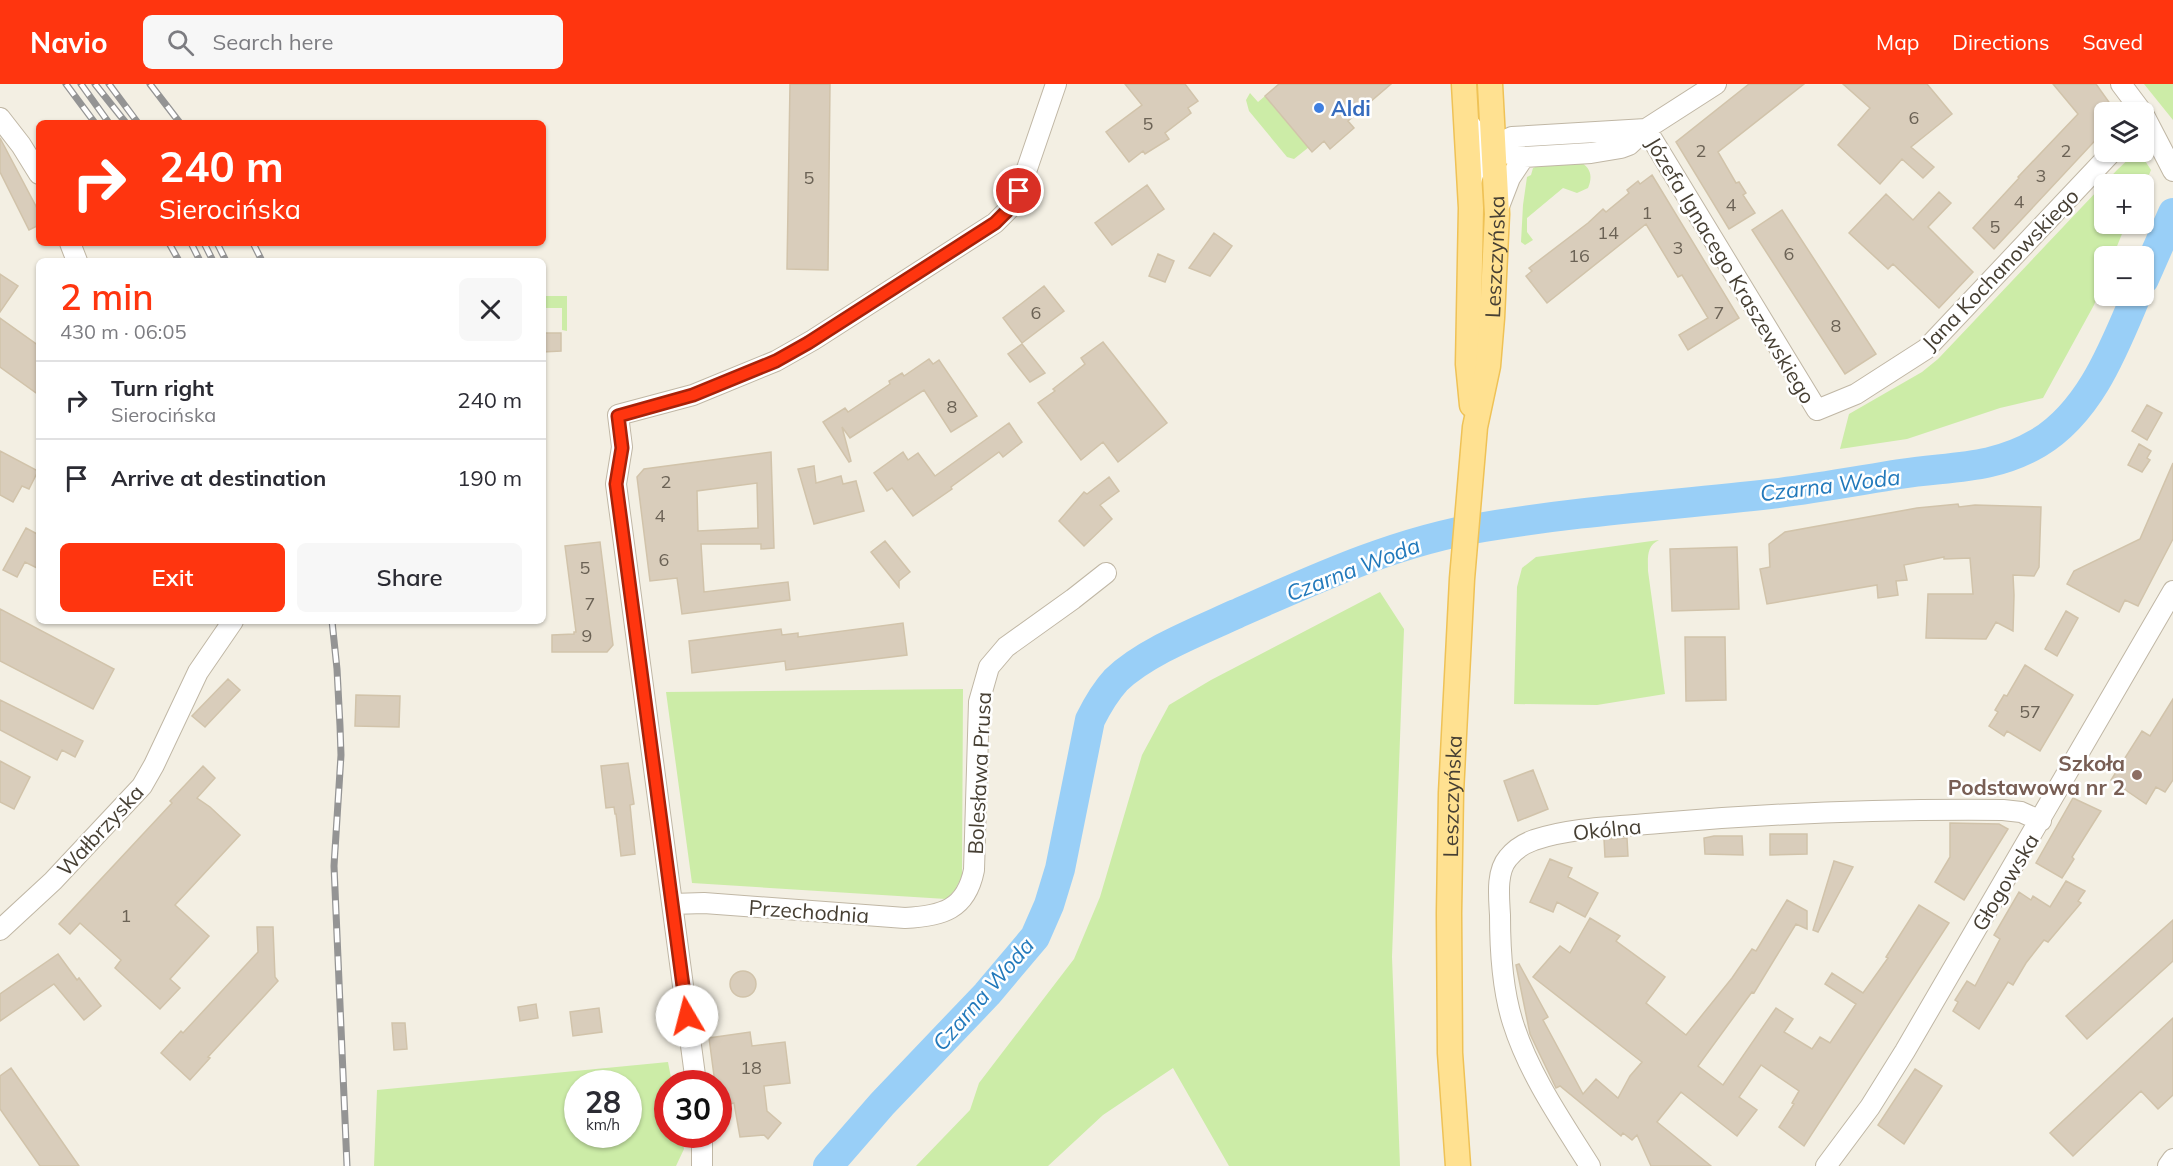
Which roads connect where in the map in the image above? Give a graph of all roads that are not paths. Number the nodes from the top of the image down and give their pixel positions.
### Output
1 (1056, 84) edge
2 (1464, 84) edge
3 (1716, 84) edge
4 (2121, 84) edge
5 (1491, 96) edge
6 (2134, 102) edge
7 (1465, 115) junction
8 (0, 118) edge
9 (1646, 129) junction
10 (2154, 134) edge
11 (1523, 136) junction
12 (1492, 147) junction
13 (1524, 157) junction
14 (2103, 162) edge
15 (36, 169) edge
16 (2173, 171) edge
17 (1470, 186) junction
18 (1497, 214) junction
19 (1817, 410) joint
20 (1475, 427) junction
21 (1106, 573) dead end
22 (2173, 591) edge
23 (232, 624) edge
24 (2041, 820) junction
25 (672, 904) junction
26 (945, 911) joint
27 (0, 930) edge
28 (694, 1070) edge
29 (702, 1148) edge
30 (2173, 1159) edge
31 (702, 1166) edge
32 (1458, 1166) edge
33 (1590, 1166) edge
34 (1826, 1166) edge
35 (2168, 1166) edge

1 - 25 street
2 - 7 main road, Leszczyńska
3 - 9 street
4 - 6 street
5 - 11 street
5 - 12 main road, Leszczyńska
7 - 12 street
7 - 17 main road, Leszczyńska
8 - 15 street
9 - 11 street
9 - 13 street
9 - 19 street, Józefa Ignacego Kraszewskiego
10 - 16 street
11 - 12 street
12 - 13 street
12 - 17 street
12 - 18 main road, Leszczyńska
13 - 18 street
14 - 19 street, Jana Kochanowskiego
17 - 20 main road, Leszczyńska
18 - 20 main road, Leszczyńska
20 - 32 main road, Leszczyńska
21 - 26 street, Bolesława Prusa
22 - 24 street, Głogowska
23 - 27 street, Wałbrzyska
24 - 33 street, Okólna
24 - 34 street, Głogowska
25 - 26 street, Przechodnia
25 - 28 street
29 - 31 street
30 - 35 street

